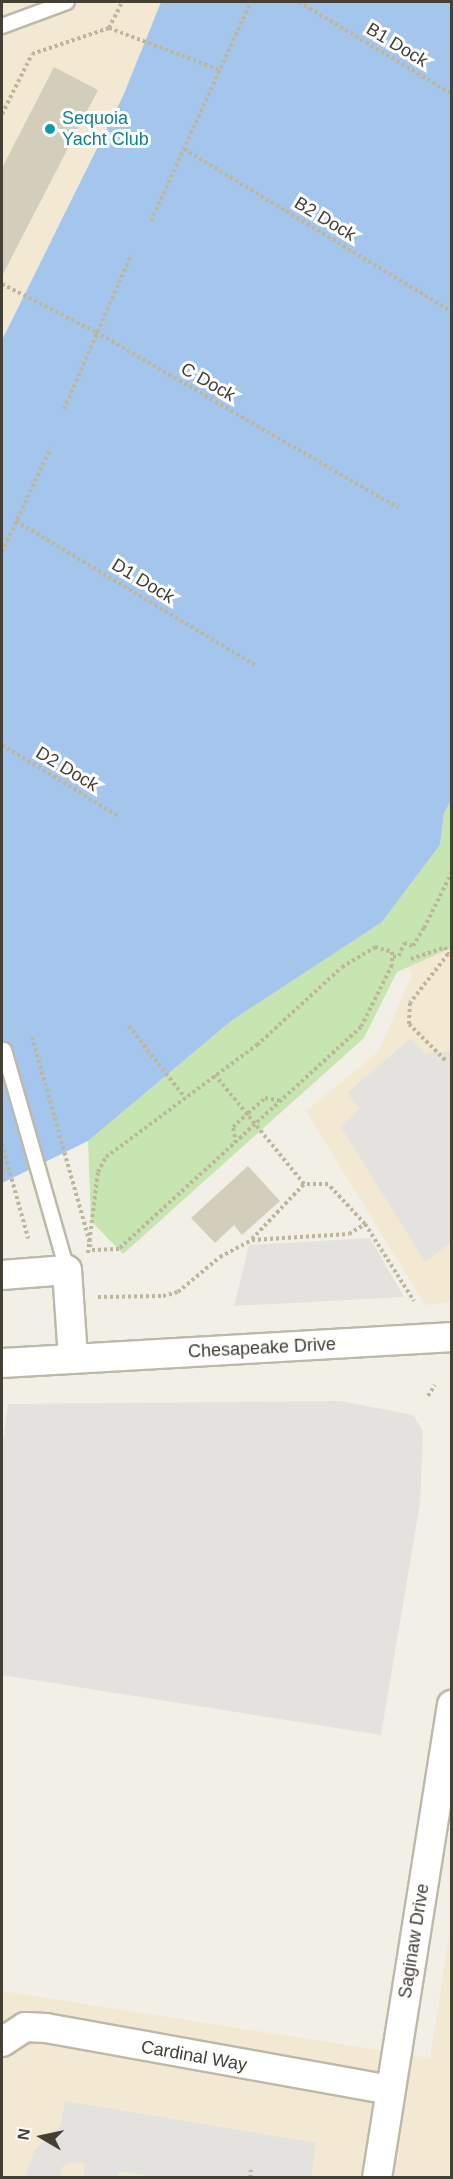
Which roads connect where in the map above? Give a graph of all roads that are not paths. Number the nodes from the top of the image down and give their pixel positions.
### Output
1 (67, 2) edge
2 (2, 26) edge
3 (4, 1050) dead end
4 (67, 1270) junction
5 (2, 1275) edge
6 (452, 1337) edge
7 (73, 1359) junction
8 (2, 1363) edge
9 (452, 1705) edge
10 (2, 2042) edge
11 (390, 2090) junction
12 (377, 2178) edge

1 - 2 lane
3 - 4 lane
4 - 5 street
4 - 7 street
6 - 7 street, Chesapeake Drive
7 - 8 street, Chesapeake Drive
9 - 11 street, Saginaw Drive
10 - 11 street, Cardinal Way
11 - 12 street, Saginaw Drive

